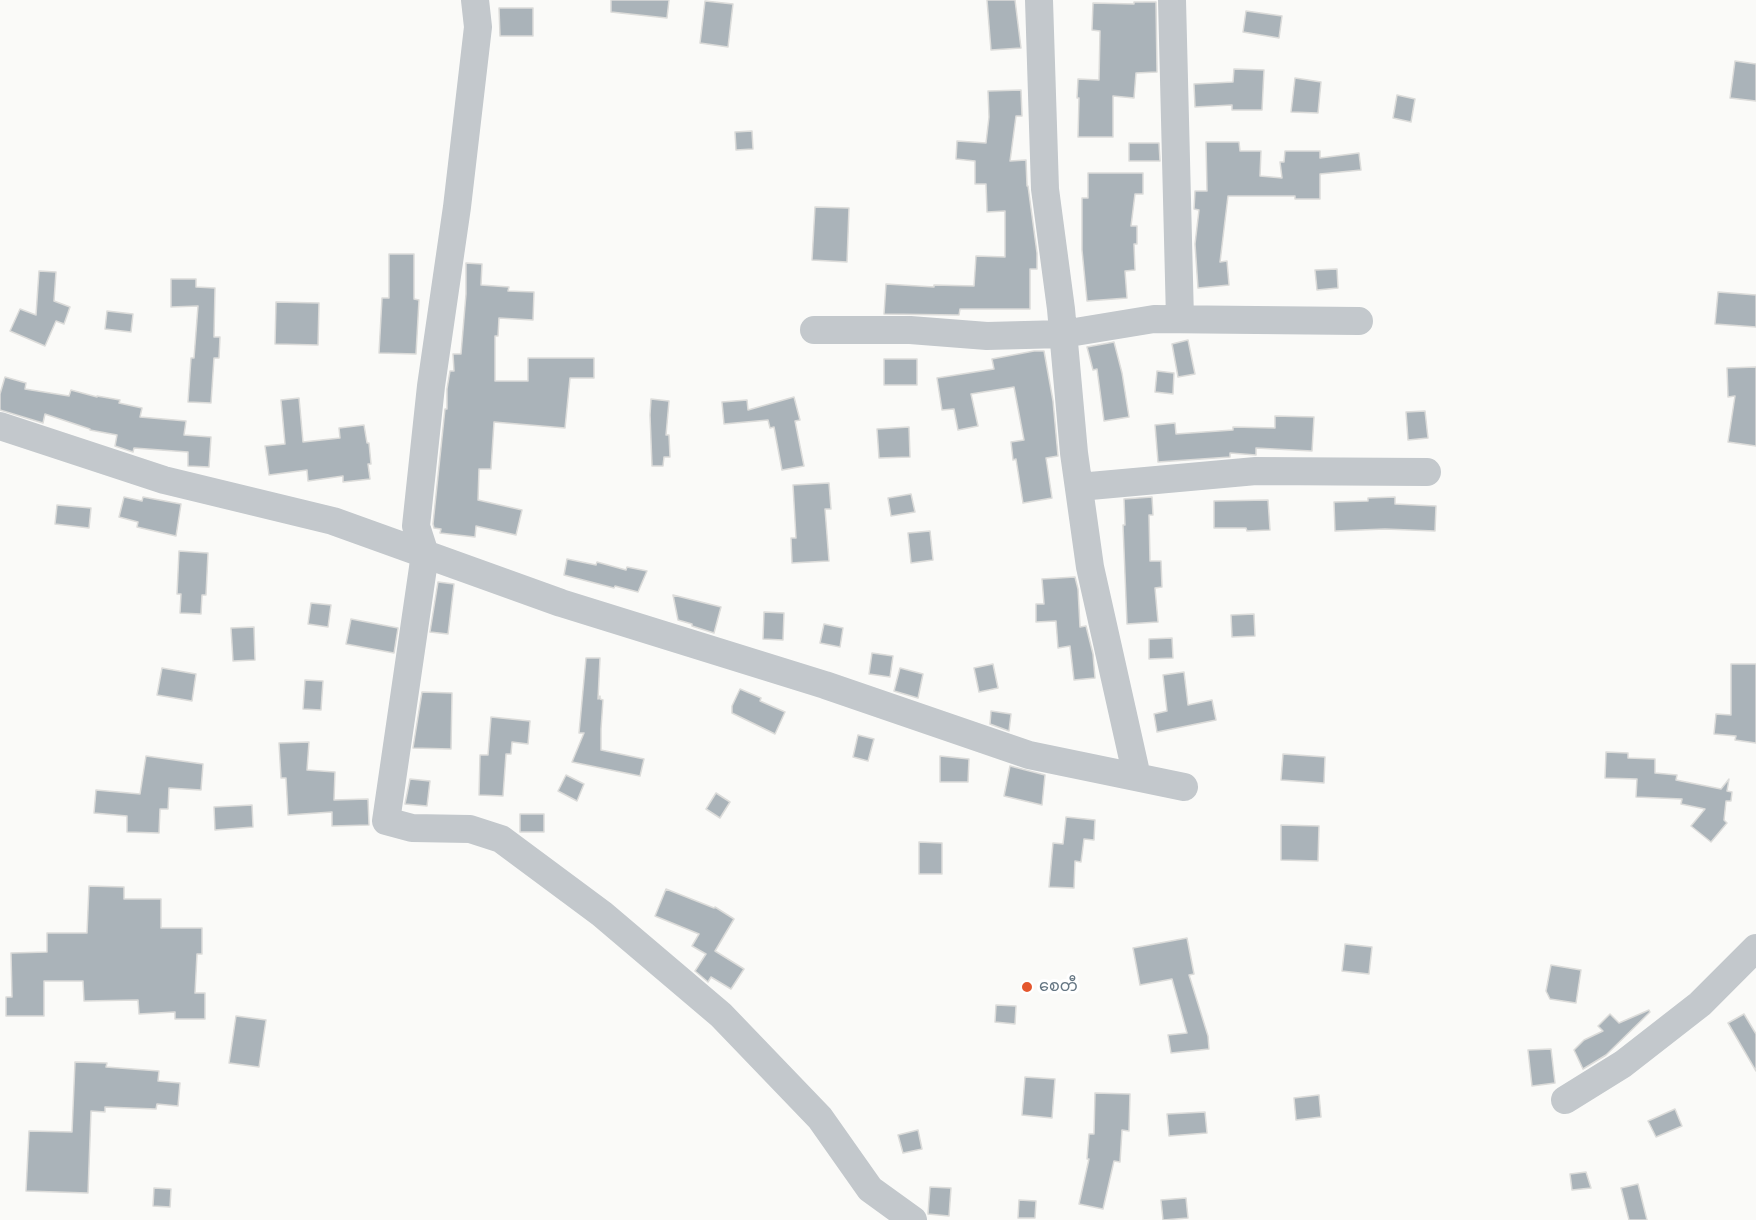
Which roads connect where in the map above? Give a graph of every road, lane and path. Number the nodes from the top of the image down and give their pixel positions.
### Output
1 (475, 0) edge
2 (1039, 0) edge
3 (1172, 0) edge
4 (1180, 319) junction
5 (1359, 321) dead end
6 (814, 330) dead end
7 (1063, 334) junction
8 (0, 426) edge
9 (1428, 472) dead end
10 (1079, 487) junction
11 (425, 554) junction
12 (1137, 777) junction
13 (1184, 787) dead end
14 (1756, 948) edge
15 (1565, 1100) dead end
16 (913, 1220) edge

1 - 11 street
2 - 7 street
3 - 4 street
4 - 5 street
4 - 7 street
6 - 7 street
7 - 10 street
8 - 11 street
9 - 10 street
10 - 12 street
11 - 12 street
11 - 16 street
12 - 13 street
14 - 15 street

